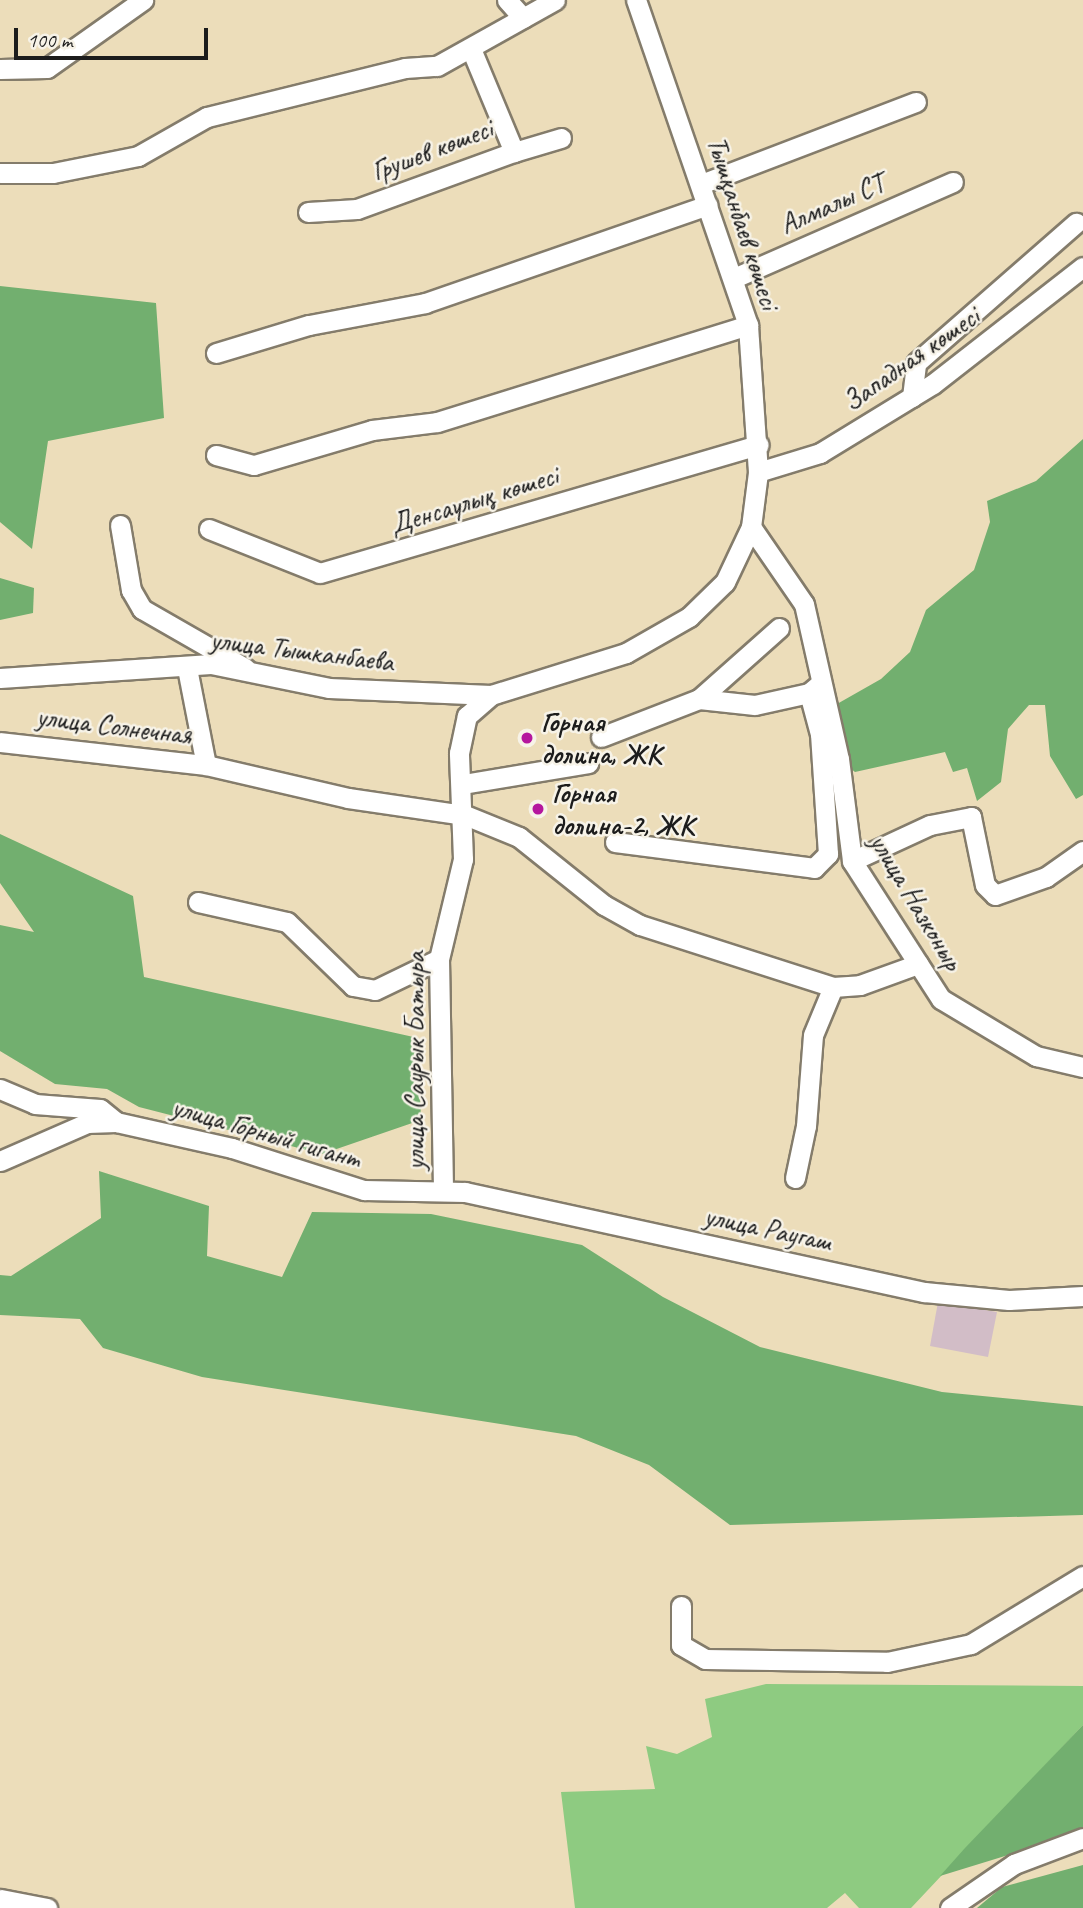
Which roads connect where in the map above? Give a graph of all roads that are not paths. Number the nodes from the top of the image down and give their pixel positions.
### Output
1 (143, 0) edge
2 (507, 0) edge
3 (555, 0) edge
4 (636, 0) edge
5 (523, 18) junction
6 (472, 51) junction
7 (0, 69) edge
8 (916, 102) dead end
9 (561, 138) dead end
10 (514, 152) junction
11 (0, 173) edge
12 (953, 182) dead end
13 (701, 184) junction
14 (708, 205) junction
15 (308, 212) dead end
16 (1076, 223) dead end
17 (1083, 267) edge
18 (734, 278) junction
19 (748, 325) junction
20 (216, 353) dead end
21 (912, 397) junction
22 (759, 445) junction
23 (216, 455) dead end
24 (758, 472) junction
25 (120, 525) dead end
26 (751, 527) junction
27 (209, 529) dead end
28 (779, 628) dead end
29 (187, 668) junction
30 (251, 672) junction
31 (0, 678) edge
32 (815, 688) junction
33 (491, 695) junction
34 (699, 699) junction
35 (601, 737) dead end
36 (0, 742) edge
37 (588, 763) dead end
38 (206, 765) junction
39 (463, 785) junction
40 (465, 815) junction
41 (615, 842) dead end
42 (1083, 851) edge
43 (852, 861) junction
44 (198, 902) dead end
45 (439, 960) junction
46 (918, 964) junction
47 (833, 987) junction
48 (1083, 1068) edge
49 (5, 1097) edge
50 (116, 1122) junction
51 (0, 1161) edge
52 (794, 1178) dead end
53 (443, 1188) junction
54 (1083, 1296) edge
55 (1083, 1576) edge
56 (681, 1606) dead end
57 (1083, 1839) edge
58 (0, 1899) edge
59 (47, 1908) edge
60 (950, 1908) edge

1 - 7 street
2 - 5 street
3 - 5 street
4 - 13 street, Тышқанбаев көшесі
5 - 6 street
6 - 10 street, Грушев көшесі
6 - 11 street
8 - 13 street
9 - 10 street
10 - 15 street, Грушев көшесі
12 - 18 street, Алмалы СТ
13 - 14 street, Тышқанбаев көшесі
14 - 18 street, Тышқанбаев көшесі
14 - 20 street
16 - 21 street
17 - 21 street, Западная көшесі
18 - 19 street, Тышқанбаев көшесі
19 - 22 street, Тышқанбаев көшесі
19 - 23 street
21 - 24 street, Западная көшесі
22 - 24 street, Тышқанбаев көшесі
22 - 27 street, Денсаулық көшесі
24 - 26 street, улица Тышканбаева
25 - 30 street
26 - 32 street, улица Назконыр
26 - 33 street, улица Тышканбаева
28 - 34 street
29 - 30 street, улица Тышканбаева
29 - 31 street, улица Тышканбаева
29 - 38 street, улица Солнечная
30 - 33 street, улица Тышканбаева
32 - 34 street
32 - 41 street
32 - 43 street, улица Назконыр
33 - 39 street, улица Саурык Батыра
34 - 35 street
36 - 38 street, улица Солнечная
37 - 39 street
38 - 40 street
39 - 40 street, улица Саурык Батыра
40 - 45 street, улица Саурык Батыра
40 - 47 street
42 - 43 street
43 - 46 street, улица Назконыр
44 - 45 street
45 - 53 street, улица Саурык Батыра
46 - 47 street
46 - 48 street, улица Назконыр
47 - 52 street
49 - 50 street
50 - 51 street
50 - 53 street, улица Горный гигант
53 - 54 street, улица Раугаш
55 - 56 street
57 - 60 street
58 - 59 street

